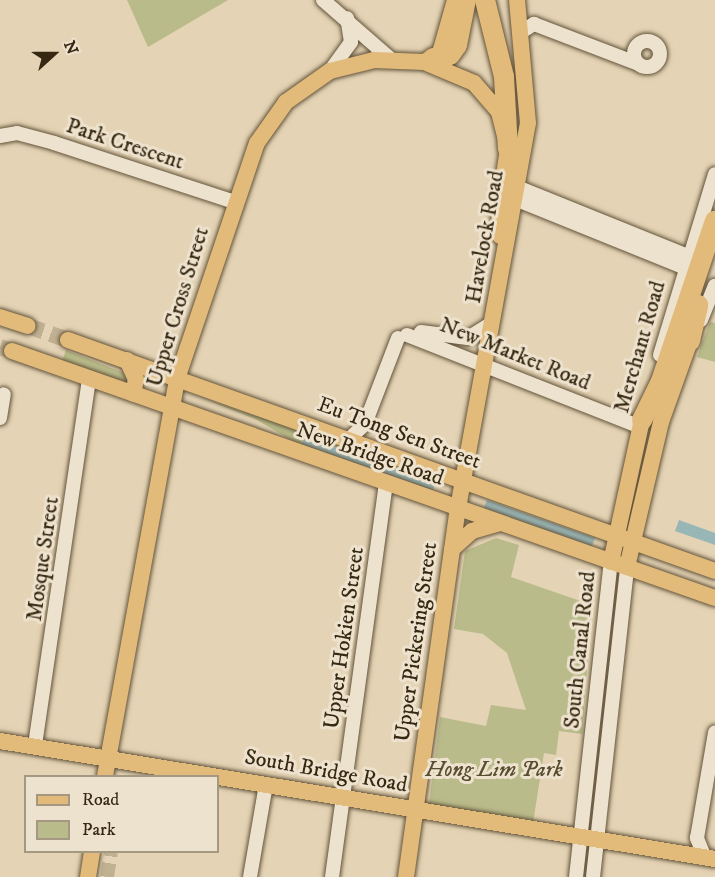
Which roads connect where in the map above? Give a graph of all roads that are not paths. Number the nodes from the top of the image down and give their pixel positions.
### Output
1 (322, 0) edge
2 (455, 0) edge
3 (466, 0) edge
4 (485, 0) edge
5 (517, 5) edge
6 (346, 16) junction
7 (520, 33) junction
8 (634, 49) junction
9 (428, 60) junction
10 (393, 61) junction
11 (639, 64) junction
12 (330, 71) junction
13 (0, 136) edge
14 (508, 149) junction
15 (715, 174) edge
16 (516, 193) junction
17 (235, 202) junction
18 (715, 221) edge
19 (502, 249) junction
20 (715, 258) edge
21 (688, 263) junction
22 (715, 286) edge
23 (0, 316) edge
24 (492, 323) junction
25 (28, 326) tunnel mouth
26 (404, 334) junction
27 (68, 340) tunnel mouth
28 (690, 341) junction
29 (12, 351) tunnel mouth
30 (127, 360) junction
31 (485, 361) junction
32 (178, 376) junction
33 (89, 379) junction
34 (4, 394) dead end
35 (134, 394) junction
36 (172, 405) junction
37 (0, 418) edge
38 (641, 424) junction
39 (349, 439) junction
40 (463, 480) junction
41 (386, 484) junction
42 (458, 508) junction
43 (500, 523) junction
44 (626, 538) junction
45 (452, 549) junction
46 (619, 564) junction
47 (711, 569) edge
48 (709, 596) edge
49 (715, 733) edge
50 (0, 741) edge
51 (34, 745) junction
52 (108, 759) junction
53 (105, 775) edge
54 (213, 775) edge
55 (219, 776) edge
56 (266, 783) junction
57 (344, 797) junction
58 (416, 810) junction
59 (588, 842) junction
60 (92, 853) edge
61 (710, 859) edge
62 (88, 877) edge
63 (250, 877) edge
64 (332, 877) edge
65 (406, 877) edge
66 (576, 877) edge
67 (593, 877) edge

1 - 6 street
2 - 9 main road
3 - 9 highway
4 - 14 highway
5 - 7 main road, Havelock Road
5 - 8 street
6 - 10 street
6 - 12 street
7 - 11 street
7 - 16 main road, Havelock Road
8 - 11 street
8 - 11 street
9 - 10 main road
9 - 14 main road
10 - 12 main road
12 - 17 main road, Upper Cross Street
13 - 17 street, Park Crescent
14 - 19 main road
15 - 21 street, Merchant Road
16 - 19 main road, Havelock Road
16 - 21 street
17 - 32 main road, Upper Cross Street
18 - 38 highway
19 - 24 main road, Havelock Road
20 - 28 highway
21 - 38 street, Merchant Road
22 - 28 street, Merchant Road
23 - 25 main road
24 - 26 street, New Market Road
24 - 31 main road, Havelock Road
26 - 31 street, New Market Road
26 - 39 street
27 - 30 main road, Eu Tong Sen Street
28 - 44 main road, Merchant Road
29 - 33 main road, New Bridge Road
30 - 32 main road, Eu Tong Sen Street
30 - 35 main road
31 - 38 street, New Market Road
31 - 40 main road, Havelock Road
32 - 36 main road, Upper Cross Street
32 - 39 main road, Eu Tong Sen Street
33 - 35 main road, New Bridge Road
33 - 51 street, Mosque Street
34 - 37 street
35 - 36 main road, New Bridge Road
36 - 41 main road, New Bridge Road
36 - 52 main road, Upper Cross Street
38 - 44 main road, Merchant Road
39 - 40 main road, Eu Tong Sen Street
40 - 42 main road, Upper Pickering Street
40 - 44 main road, Eu Tong Sen Street
41 - 42 main road, New Bridge Road
41 - 57 street, Upper Hokien Street
42 - 43 main road, New Bridge Road
42 - 45 main road, Upper Pickering Street
43 - 45 main road
43 - 46 main road, New Bridge Road
44 - 46 main road
44 - 47 main road, Eu Tong Sen Street
45 - 58 main road, Upper Pickering Street
46 - 48 main road, New Bridge Road
46 - 59 street
47 - 48 main road
49 - 61 street
50 - 51 main road, South Bridge Road
51 - 52 main road, South Bridge Road
52 - 53 main road, Upper Cross Street
52 - 54 main road, South Bridge Road
55 - 56 main road, South Bridge Road
56 - 57 main road, South Bridge Road
56 - 63 street
57 - 58 main road, South Bridge Road
57 - 64 street, Upper Hokien Street
58 - 59 main road, South Bridge Road
58 - 65 main road, Upper Pickering Street
59 - 61 main road, South Bridge Road
59 - 66 street
59 - 67 street
60 - 62 main road

